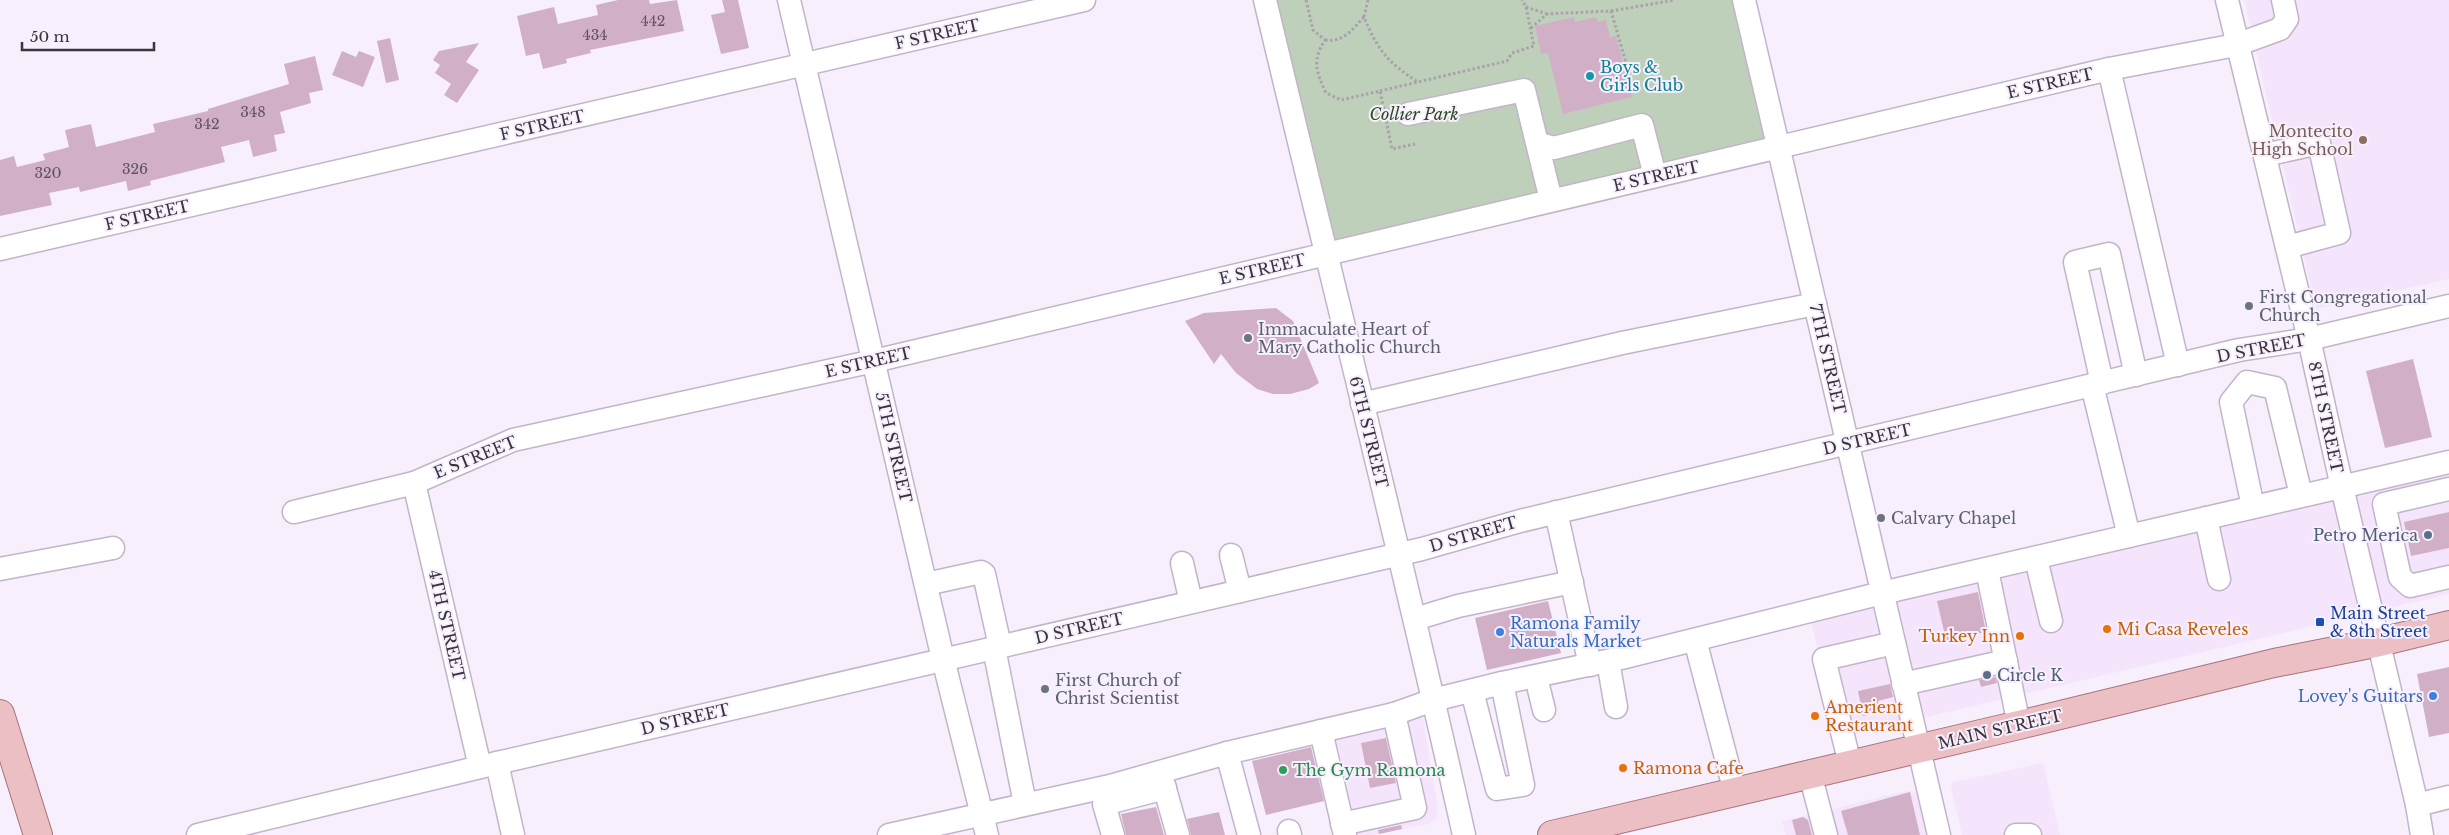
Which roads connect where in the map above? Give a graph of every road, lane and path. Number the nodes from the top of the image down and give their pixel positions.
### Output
1 (789, 0) edge
2 (1084, 0) edge
3 (1265, 0) edge
4 (1306, 0) edge
5 (1368, 0) edge
6 (1522, 0) edge
7 (1675, 0) edge
8 (1744, 0) edge
9 (2227, 0) edge
10 (2283, 0) edge
11 (1526, 7) junction
12 (1611, 12) junction
13 (1547, 14) junction
14 (1364, 17) junction
15 (1530, 29) junction
16 (1325, 40) junction
17 (2236, 45) junction
18 (804, 65) junction
19 (1627, 66) dead end
20 (2109, 69) junction
21 (1418, 82) junction
22 (1380, 91) junction
23 (1408, 114) dead end
24 (1415, 144) dead end
25 (1539, 144) junction
26 (1778, 147) junction
27 (2265, 155) junction
28 (1655, 176) junction
29 (1551, 200) junction
30 (2287, 247) junction
31 (0, 249) edge
32 (1326, 253) junction
33 (1815, 304) junction
34 (2449, 306) edge
35 (2309, 339) junction
36 (2239, 350) junction
37 (874, 361) junction
38 (2178, 365) junction
39 (2136, 375) junction
40 (2247, 382) junction
41 (2097, 384) junction
42 (1362, 404) junction
43 (1847, 443) junction
44 (2449, 462) edge
45 (414, 483) junction
46 (2342, 487) junction
47 (2449, 489) edge
48 (2301, 496) junction
49 (2253, 507) junction
50 (294, 512) dead end
51 (1556, 512) junction
52 (2206, 518) junction
53 (2129, 536) junction
54 (113, 548) dead end
55 (1400, 554) junction
56 (1231, 555) dead end
57 (2036, 559) junction
58 (1182, 563) dead end
59 (0, 569) edge
60 (1987, 570) junction
61 (2449, 577) edge
62 (2219, 579) dead end
63 (1572, 582) junction
64 (926, 584) junction
65 (1240, 591) junction
66 (1882, 593) junction
67 (1192, 602) junction
68 (1415, 619) junction
69 (2050, 621) dead end
70 (2449, 625) edge
71 (1695, 640) junction
72 (2380, 642) junction
73 (1894, 643) junction
74 (997, 647) junction
75 (943, 659) junction
76 (2006, 661) junction
77 (1599, 663) junction
78 (1536, 677) junction
79 (1502, 683) junction
80 (1903, 684) junction
81 (1472, 691) junction
82 (1433, 700) junction
83 (1616, 707) dead end
84 (1544, 710) dead end
85 (0, 714) edge
86 (1394, 714) junction
87 (2019, 725) junction
88 (1321, 732) junction
89 (1918, 748) junction
90 (1228, 753) junction
91 (1850, 764) junction
92 (489, 765) junction
93 (1810, 774) junction
94 (1162, 780) junction
95 (1735, 792) junction
96 (2449, 797) edge
97 (1025, 804) junction
98 (2417, 805) junction
99 (982, 813) junction
100 (1625, 827) edge
101 (1343, 829) edge
102 (38, 835) edge
103 (198, 835) edge
104 (513, 835) edge
105 (888, 835) edge
106 (987, 835) edge
107 (1113, 835) edge
108 (1178, 835) edge
109 (1249, 835) edge
110 (1464, 835) edge
111 (1552, 835) edge
112 (1826, 835) edge
113 (1939, 835) edge
114 (2016, 835) edge
115 (2030, 835) edge
116 (2422, 835) edge

1 - 18 street, 5TH STREET
2 - 18 street, F STREET
3 - 32 street, 6TH STREET
4 - 16 path
5 - 14 path
6 - 11 path
7 - 12 path
8 - 26 street, 7TH STREET
9 - 17 street, 8TH STREET
10 - 17 street, E STREET
11 - 13 path
11 - 15 path
12 - 13 path
12 - 19 path
13 - 15 path
14 - 16 path
14 - 21 path
15 - 21 path
16 - 22 path
17 - 20 street, E STREET
17 - 27 street, 8TH STREET
18 - 31 street, F STREET
18 - 37 street, 5TH STREET
20 - 26 street, E STREET
20 - 38 street
21 - 22 path
22 - 24 path
23 - 25 street
25 - 28 street
25 - 29 street
26 - 28 street, E STREET
26 - 33 street, 7TH STREET
27 - 30 street, 8TH STREET
27 - 30 street
28 - 29 street, E STREET
29 - 32 street, E STREET
30 - 35 street, 8TH STREET
32 - 37 street, E STREET
32 - 42 street, 6TH STREET
33 - 42 street
33 - 43 street, 7TH STREET
34 - 35 street, D STREET
35 - 36 street, D STREET
35 - 46 street, 8TH STREET
36 - 38 street, D STREET
36 - 40 street
37 - 45 street, E STREET
37 - 64 street, 5TH STREET
38 - 39 street, D STREET
39 - 41 street, D STREET
39 - 41 street
40 - 48 street
40 - 49 street
41 - 43 street, D STREET
41 - 53 street
42 - 55 street, 6TH STREET
43 - 51 street, D STREET
43 - 66 street, 7TH STREET
44 - 46 street
45 - 50 street, E STREET
45 - 92 street, 4TH STREET
46 - 48 street
46 - 72 street, 8TH STREET
47 - 61 street
48 - 49 street
49 - 52 street
51 - 55 street, D STREET
51 - 63 street
52 - 53 street
52 - 62 street
53 - 57 street
54 - 59 street
55 - 65 street, D STREET
55 - 68 street, 6TH STREET
56 - 65 street
57 - 60 street
57 - 69 street
58 - 67 street
60 - 66 street
60 - 76 street
63 - 68 street
63 - 77 street
64 - 74 street
64 - 75 street, 5TH STREET
65 - 67 street, D STREET
66 - 71 street
66 - 73 street, 7TH STREET
67 - 74 street, D STREET
68 - 82 street, 6TH STREET
70 - 72 main road, MAIN STREET
71 - 77 street
71 - 95 street
72 - 87 main road, MAIN STREET
72 - 98 street, 8TH STREET
73 - 80 street, 7TH STREET
73 - 91 street
74 - 75 street, D STREET
74 - 97 street
75 - 92 street, D STREET
75 - 99 street, 5TH STREET
76 - 80 street
76 - 87 street
77 - 78 street
77 - 83 street
78 - 79 street
78 - 84 street
79 - 81 street
79 - 81 street
80 - 89 street, 7TH STREET
81 - 82 street
82 - 86 street
82 - 110 street, 6TH STREET
85 - 102 main road
86 - 88 street
86 - 101 street
87 - 89 main road, MAIN STREET
88 - 90 street
88 - 101 street
89 - 91 main road, MAIN STREET
89 - 113 street, 7TH STREET
90 - 94 street
90 - 109 street
91 - 93 main road, MAIN STREET
92 - 103 street, D STREET
92 - 104 street, 4TH STREET
93 - 95 main road, MAIN STREET
93 - 112 street
94 - 97 street
94 - 107 street
94 - 108 street
95 - 100 main road, MAIN STREET
96 - 98 street
97 - 99 street
98 - 116 street, 8TH STREET
99 - 105 street
99 - 106 street, 5TH STREET
100 - 111 main road, MAIN STREET
114 - 115 street

